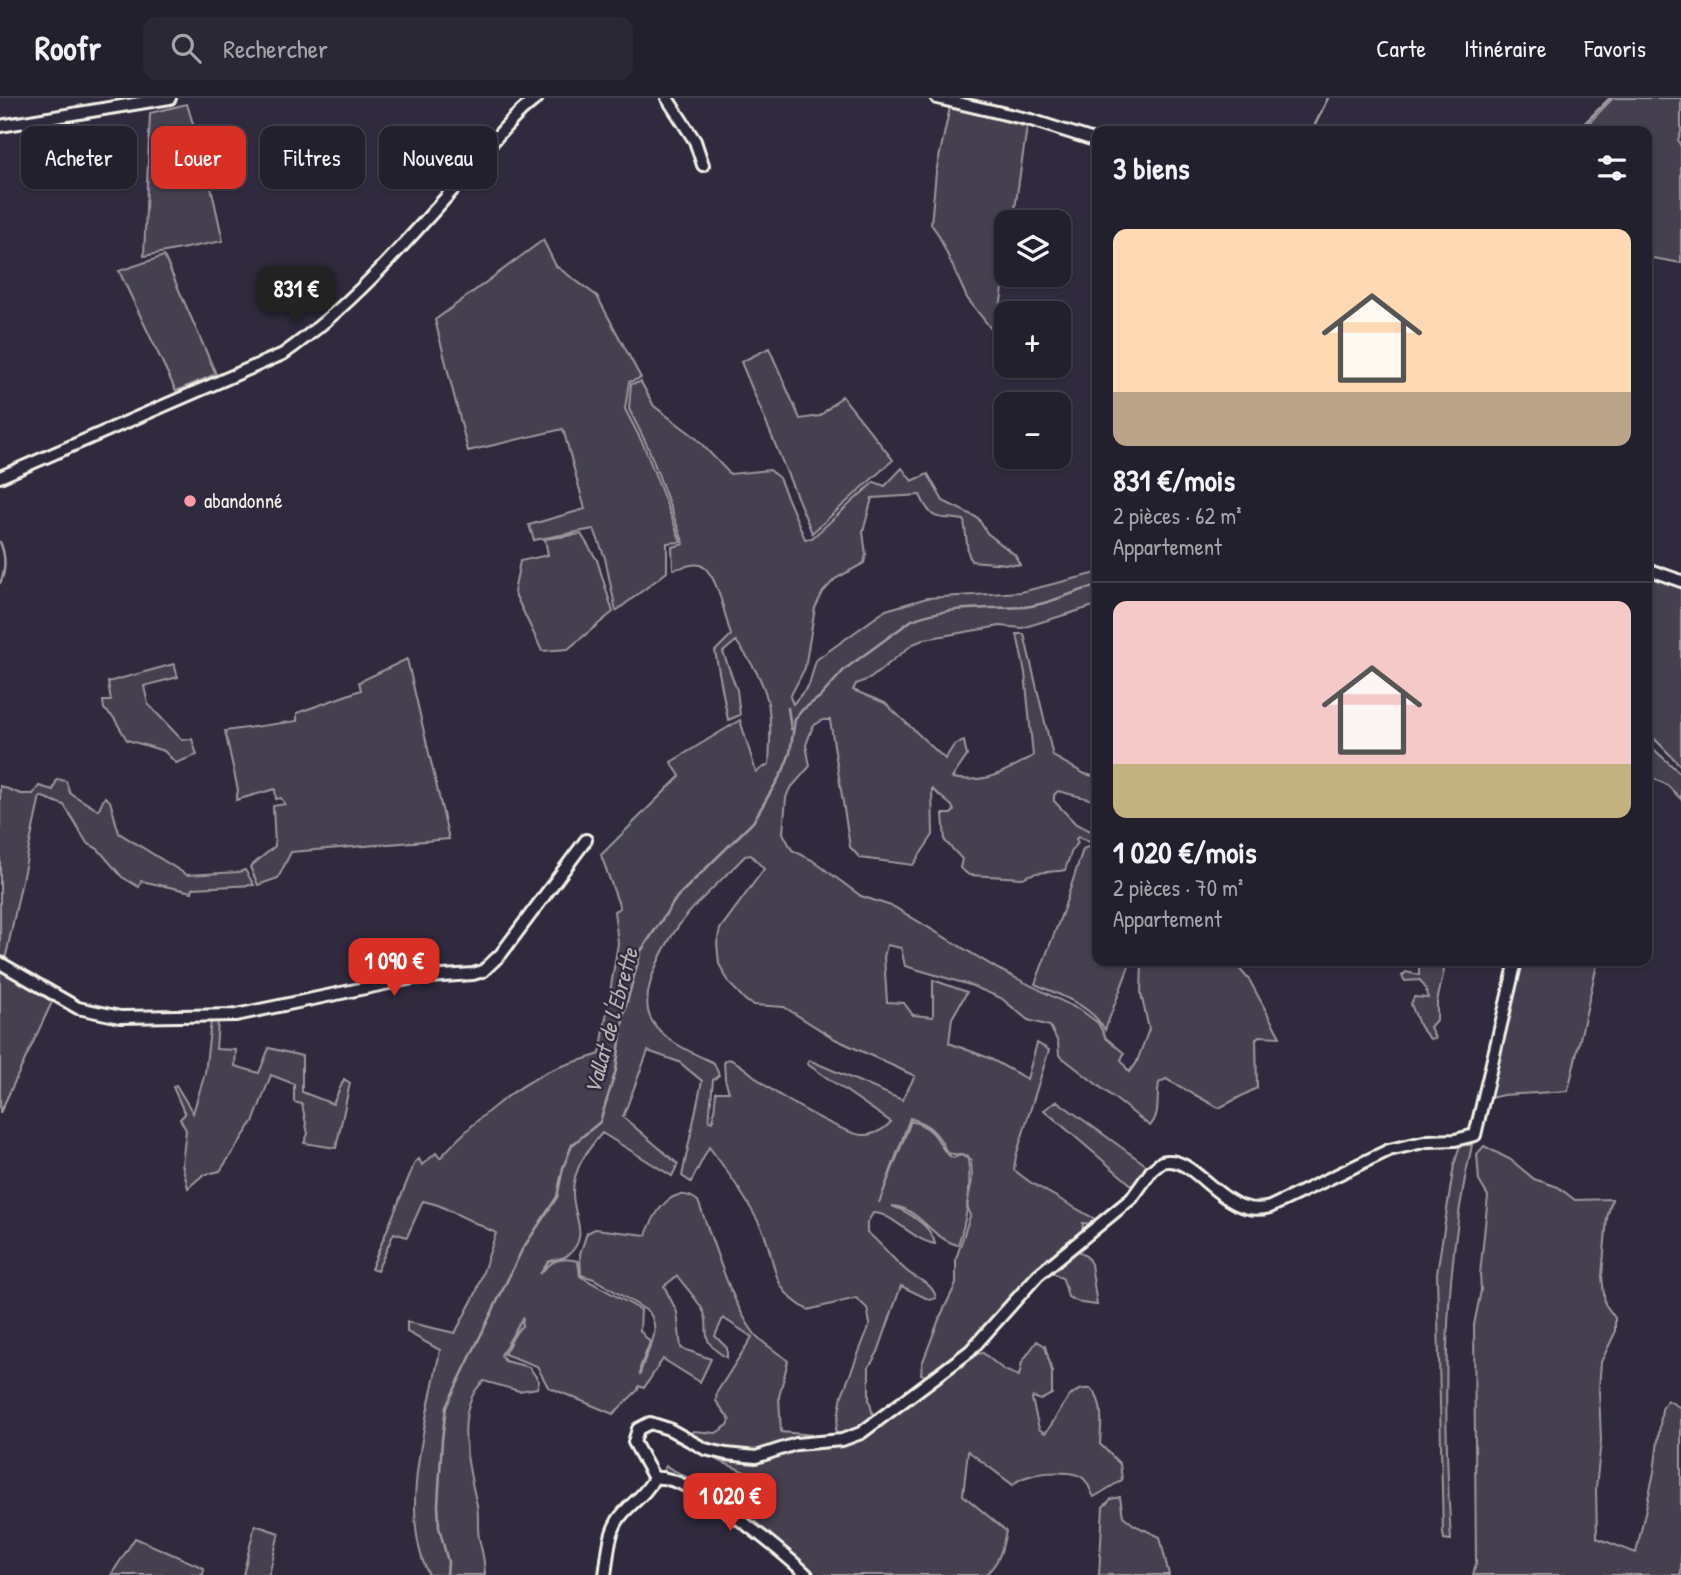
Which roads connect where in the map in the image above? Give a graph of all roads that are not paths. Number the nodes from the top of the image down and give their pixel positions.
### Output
1 (170, 98) edge
2 (537, 98) edge
3 (667, 98) edge
4 (937, 98) edge
5 (0, 126) edge
6 (1092, 139) edge
7 (703, 165) dead end
8 (0, 477) edge
9 (1652, 571) edge
10 (1681, 581) edge
11 (586, 840) dead end
12 (0, 963) edge
13 (1515, 966) edge
14 (654, 1478) junction
15 (605, 1575) edge
16 (807, 1575) edge

1 - 5 street
2 - 8 street
3 - 7 street
4 - 6 street
9 - 10 street
11 - 12 street
13 - 14 street
14 - 15 street
14 - 16 street

